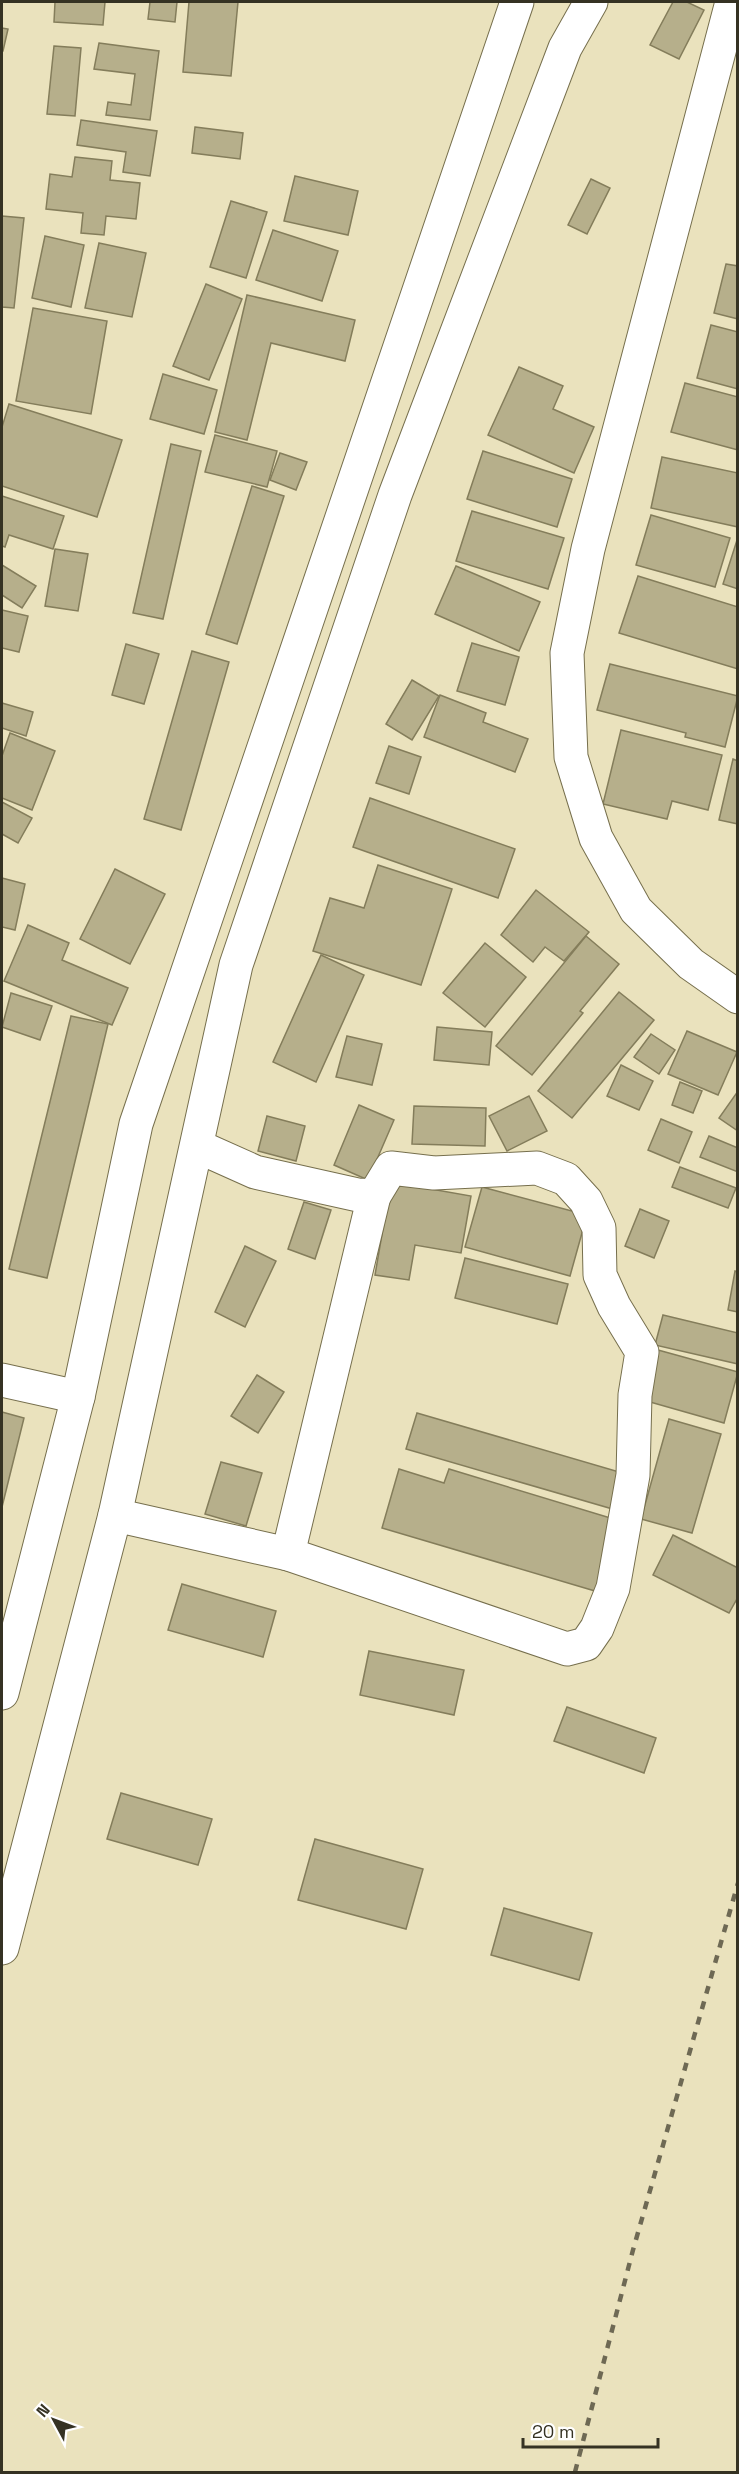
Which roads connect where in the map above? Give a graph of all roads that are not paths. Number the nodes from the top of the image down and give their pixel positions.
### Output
1 (517, 2) edge
2 (591, 2) edge
3 (732, 2) edge
4 (738, 997) edge
5 (197, 1146) junction
6 (374, 1196) junction
7 (2, 1380) edge
8 (78, 1397) junction
9 (115, 1515) junction
10 (288, 1554) junction
11 (2, 1693) edge
12 (2, 1948) edge

1 - 8 street
2 - 5 street
3 - 4 street
5 - 6 street
5 - 9 street
6 - 10 street
6 - 10 street
7 - 8 street
8 - 11 street
9 - 10 street
9 - 12 street

